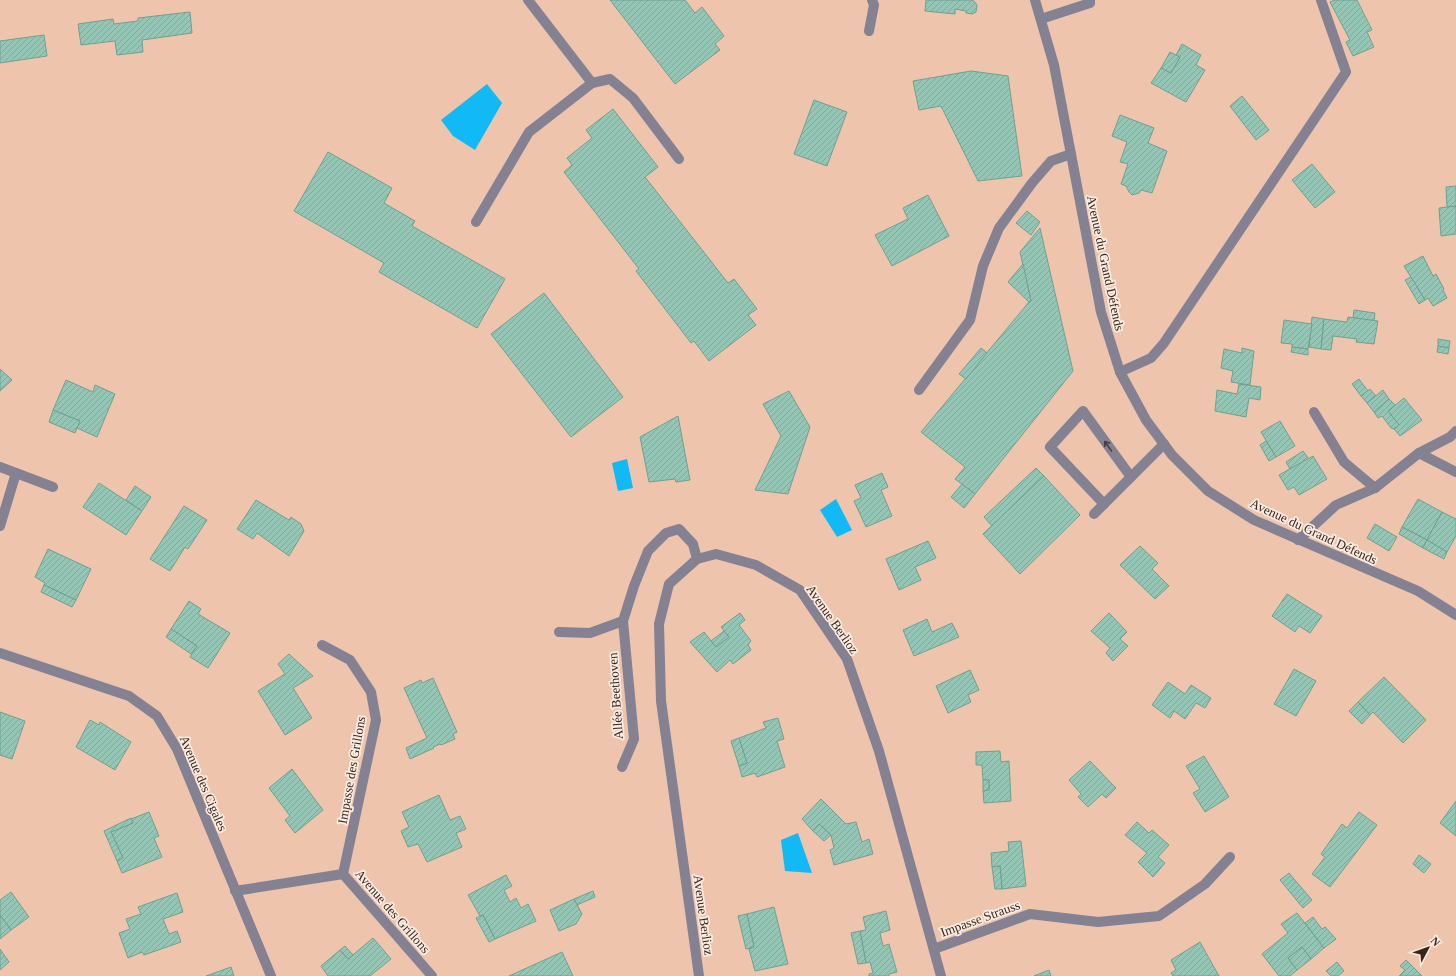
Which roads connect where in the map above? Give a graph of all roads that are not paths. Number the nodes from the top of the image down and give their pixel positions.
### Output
1 (528, 0) edge
2 (872, 0) edge
3 (1035, 0) edge
4 (1090, 0) edge
5 (1321, 0) edge
6 (1041, 19) junction
7 (869, 31) dead end
8 (592, 83) junction
9 (1071, 154) junction
10 (678, 159) dead end
11 (476, 222) dead end
12 (1120, 372) junction
13 (919, 390) dead end
14 (1314, 412) dead end
15 (1456, 431) edge
16 (1164, 444) junction
17 (1419, 453) junction
18 (0, 467) edge
19 (1456, 472) edge
20 (16, 473) junction
21 (1131, 477) junction
22 (53, 487) dead end
23 (1375, 488) junction
24 (1104, 504) junction
25 (1094, 514) dead end
26 (0, 526) edge
27 (1298, 540) junction
28 (697, 559) junction
29 (1456, 614) edge
30 (623, 621) junction
31 (559, 632) dead end
32 (322, 645) dead end
33 (0, 653) edge
34 (622, 767) dead end
35 (1230, 857) dead end
36 (344, 874) junction
37 (235, 891) junction
38 (934, 949) junction
39 (271, 976) edge
40 (432, 976) edge
41 (699, 976) edge
42 (941, 976) edge

1 - 8 street
2 - 7 street
3 - 6 street, Avenue du Grand Défends
4 - 6 street
5 - 12 street
6 - 9 street, Avenue du Grand Défends
8 - 10 street
8 - 11 street
9 - 12 street, Avenue du Grand Défends
9 - 13 street
12 - 16 street, Avenue du Grand Défends
14 - 23 street
15 - 17 street
16 - 21 street
16 - 27 street, Avenue du Grand Défends
17 - 19 street
17 - 23 street
18 - 20 street
20 - 22 street
20 - 26 street
21 - 24 street
21 -> 24 street
23 - 27 street
24 - 25 street
27 - 29 street, Avenue du Grand Défends
28 - 30 street, Allée Beethoven
28 - 38 street, Avenue Berlioz
28 - 41 street, Avenue Berlioz
30 - 31 street
30 - 34 street, Allée Beethoven
32 - 36 street, Impasse des Grillons
33 - 37 street, Avenue des Cigales
35 - 38 street, Impasse Strauss
36 - 37 street, Avenue des Grillons
36 - 40 street, Avenue des Grillons
37 - 39 street, Avenue des Cigales
38 - 42 street, Avenue Berlioz

